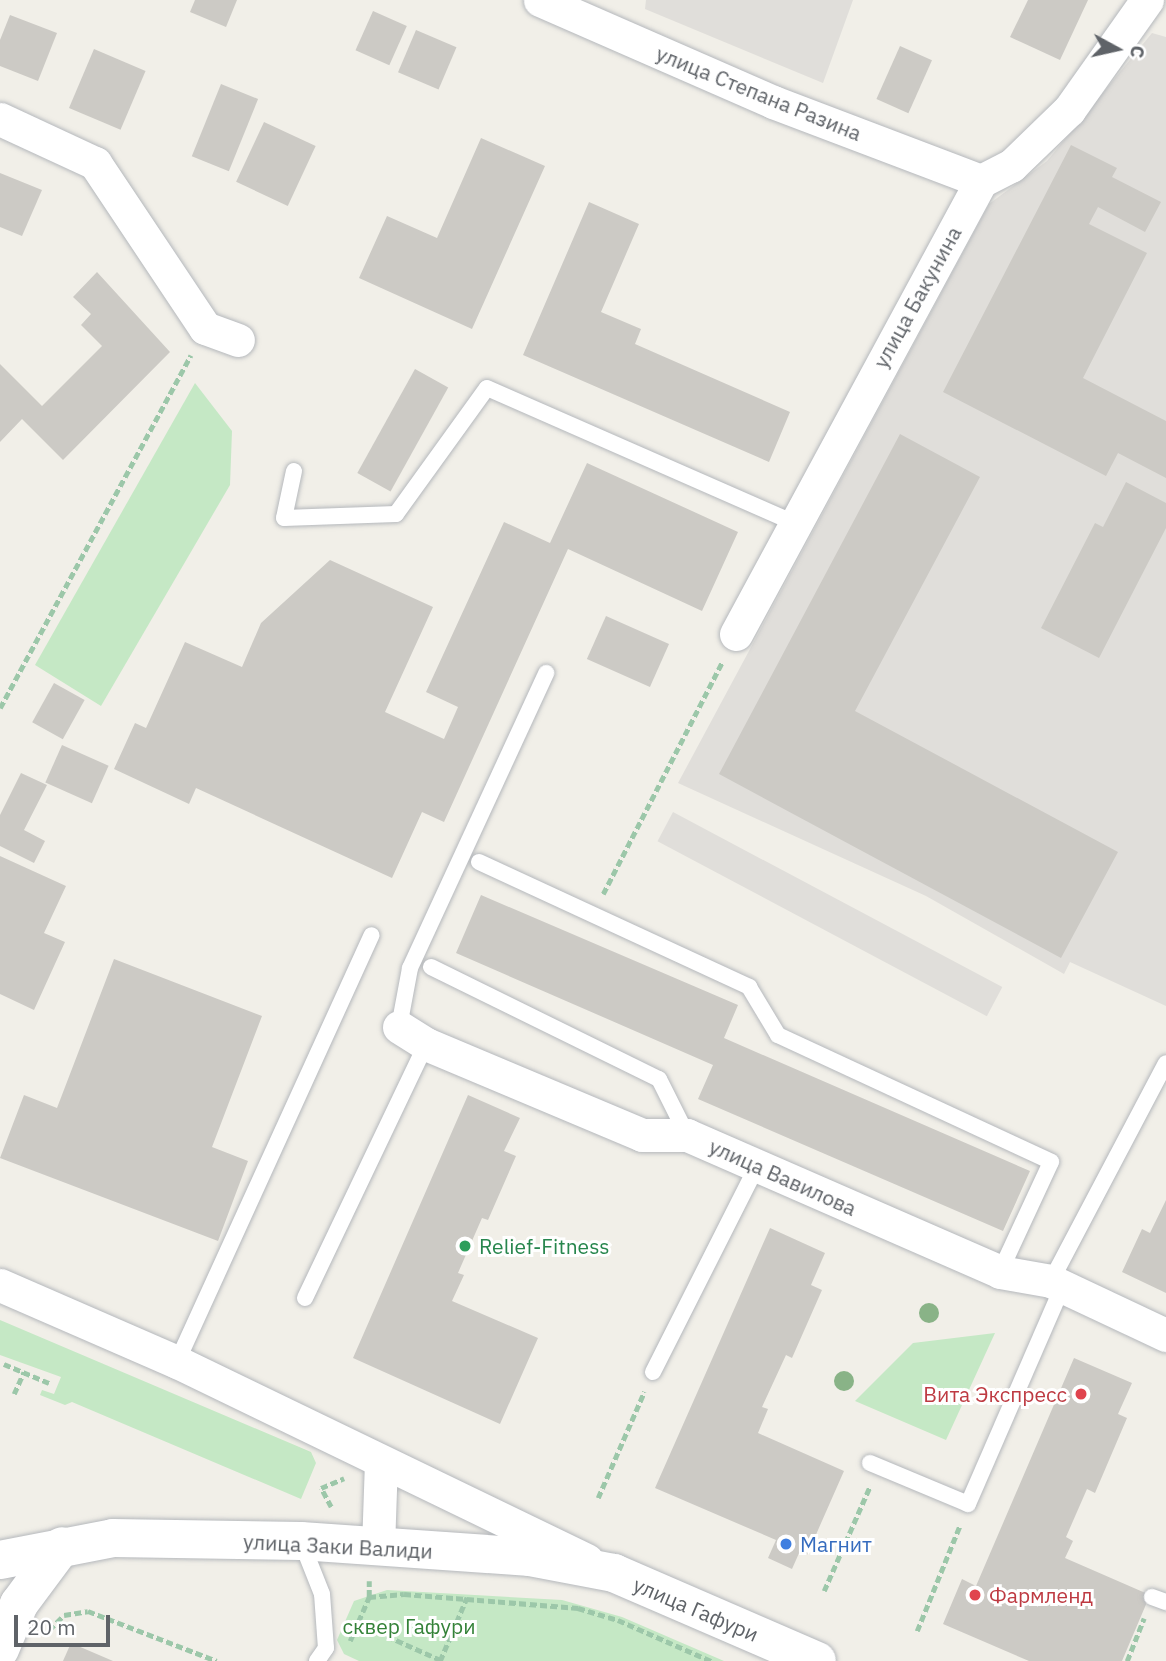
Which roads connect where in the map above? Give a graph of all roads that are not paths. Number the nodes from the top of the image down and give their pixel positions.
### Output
1 (540, 0) edge
2 (1153, 7) edge
3 (0, 119) edge
4 (981, 181) junction
5 (238, 340) dead end
6 (294, 471) dead end
7 (795, 523) junction
8 (736, 634) road end
9 (546, 673) dead end
10 (480, 862) dead end
11 (372, 935) dead end
12 (431, 967) dead end
13 (412, 1035) junction
14 (1166, 1063) edge
15 (687, 1135) junction
16 (757, 1166) junction
17 (1000, 1272) junction
18 (1057, 1284) junction
19 (0, 1285) edge
20 (305, 1298) dead end
21 (1166, 1335) edge
22 (177, 1362) junction
23 (653, 1372) road end
24 (382, 1462) junction
25 (874, 1465) road end
26 (301, 1541) junction
27 (62, 1546) junction
28 (378, 1547) junction
29 (0, 1560) edge
30 (614, 1573) junction
31 (0, 1649) edge
32 (324, 1657) edge
33 (817, 1661) edge

1 - 4 street, улица Степана Разина
2 - 4 street
3 - 5 street
4 - 7 street, улица Бакунина
6 - 7 lane
7 - 8 street, улица Бакунина
9 - 13 lane
10 - 17 lane
11 - 22 lane
12 - 15 lane
13 - 15 street, улица Вавилова
13 - 20 lane
14 - 18 lane
15 - 16 street, улица Вавилова
16 - 17 street, улица Вавилова
16 - 23 lane
17 - 18 street, улица Вавилова
18 - 21 street, улица Вавилова
18 - 25 lane
19 - 22 street
22 - 24 street
24 - 28 street
24 - 30 street
26 - 27 main road, улица Заки Валиди
26 - 28 main road, улица Заки Валиди
26 - 32 lane
27 - 29 main road, улица Заки Валиди
27 - 31 main road
28 - 30 main road, улица Заки Валиди
30 - 33 main road, улица Гафури

